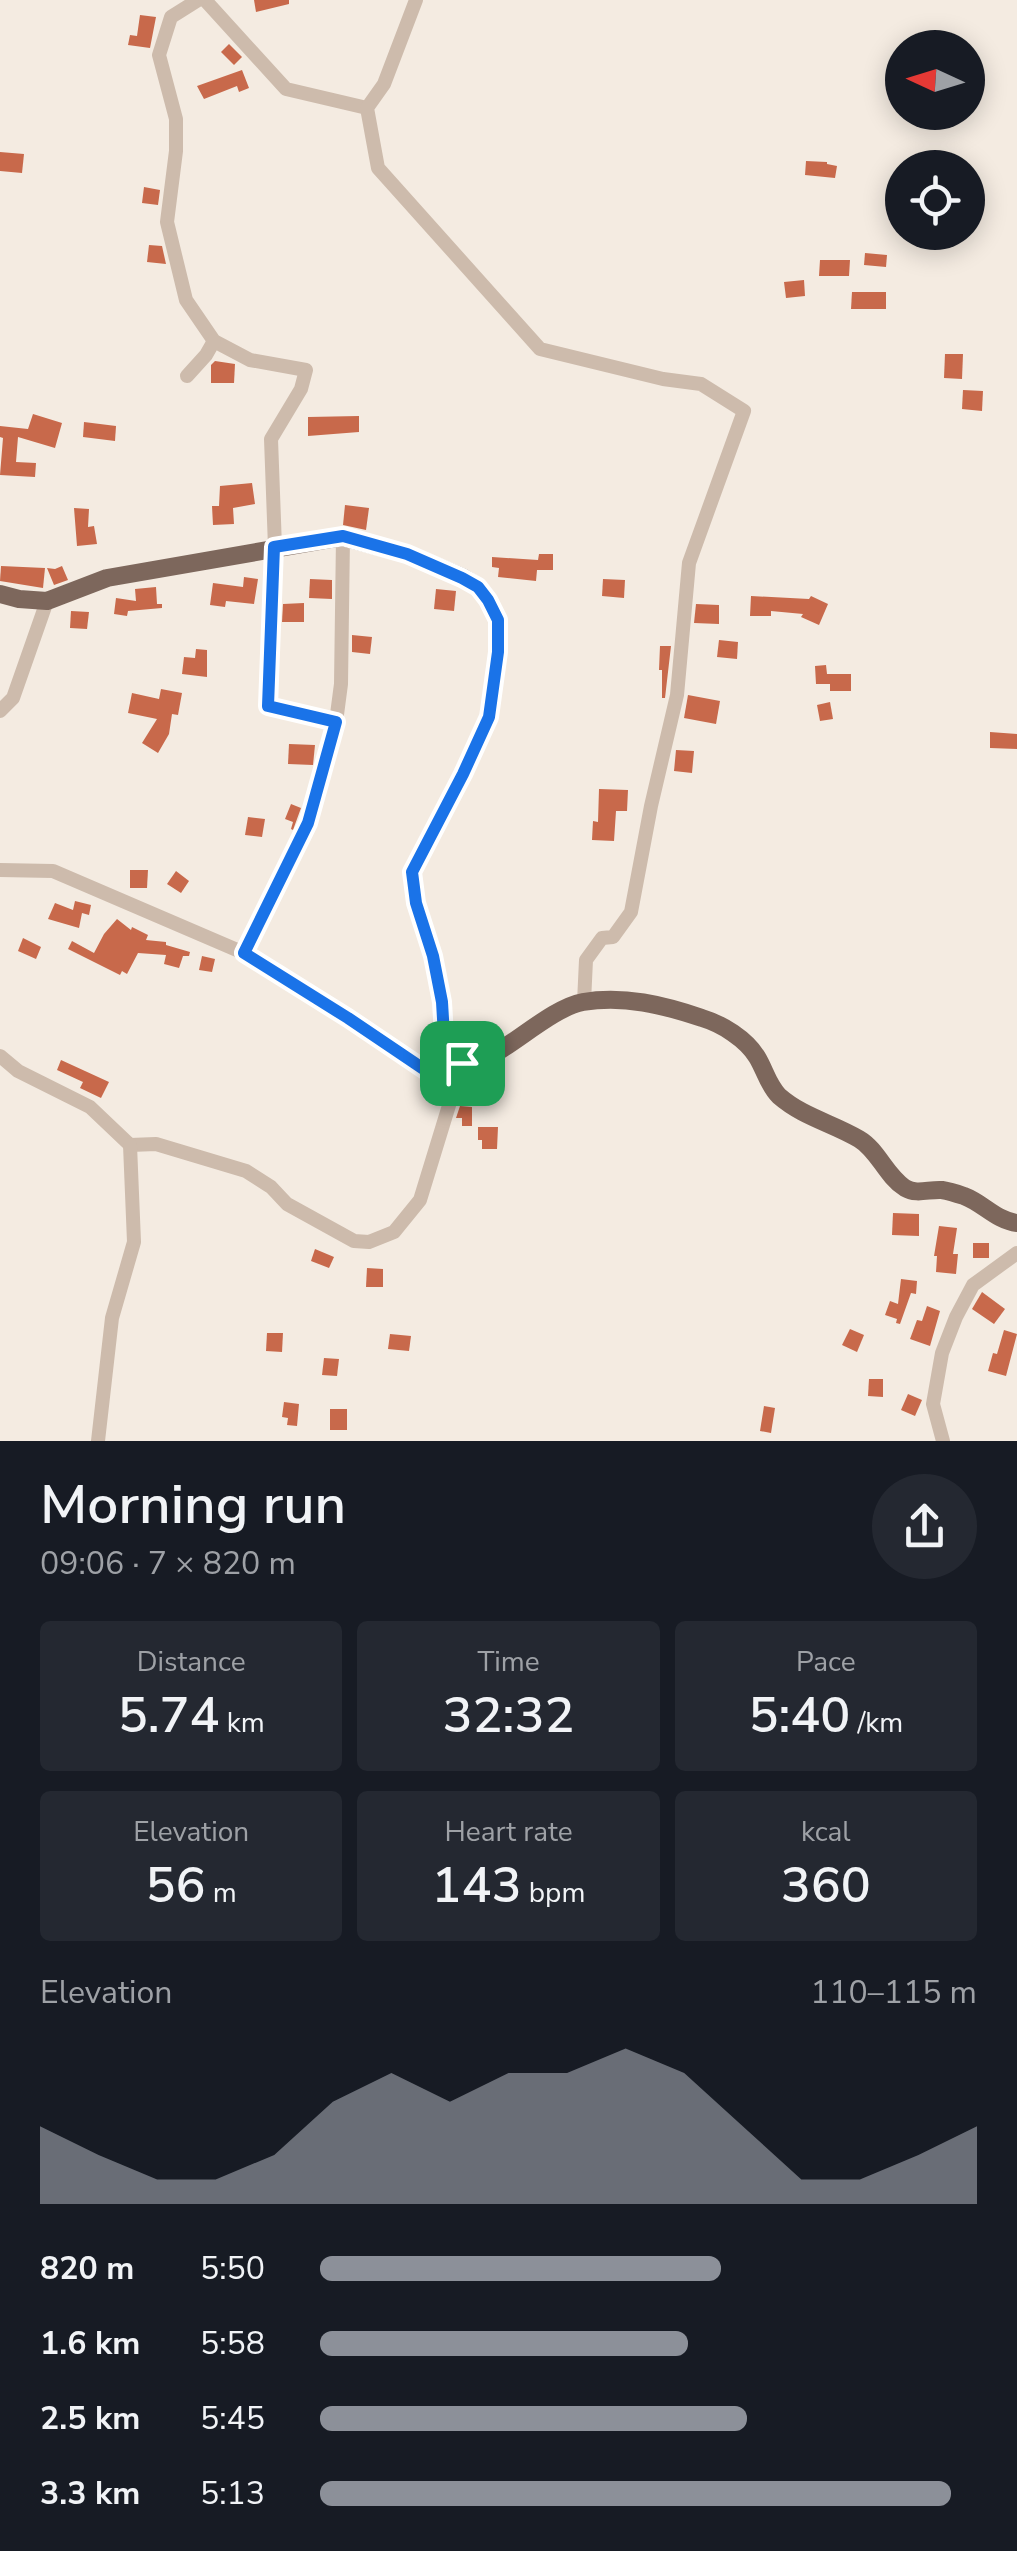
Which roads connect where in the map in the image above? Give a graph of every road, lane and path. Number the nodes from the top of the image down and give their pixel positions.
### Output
1 (201, 0) edge
2 (416, 0) edge
3 (367, 108) junction
4 (214, 340) junction
5 (187, 376) dead end
6 (343, 536) junction
7 (274, 547) junction
8 (0, 594) edge
9 (47, 601) junction
10 (0, 712) edge
11 (336, 722) junction
12 (0, 870) edge
13 (244, 953) junction
14 (584, 1002) junction
15 (0, 1056) edge
16 (462, 1063) junction
17 (457, 1084) junction
18 (130, 1145) junction
19 (1017, 1223) edge
20 (1017, 1253) edge
21 (98, 1441) edge
22 (943, 1441) edge

1 - 3 street
1 - 4 street
2 - 3 street
3 - 14 street
4 - 5 street
4 - 7 street
6 - 7 main road
6 - 11 street
6 - 16 main road
7 - 9 main road
7 - 11 street
8 - 9 main road
9 - 10 street
11 - 13 street
12 - 13 street
13 - 17 street
14 - 16 main road
14 - 19 main road
15 - 18 street
16 - 17 street
17 - 18 street
18 - 21 street
20 - 22 street

